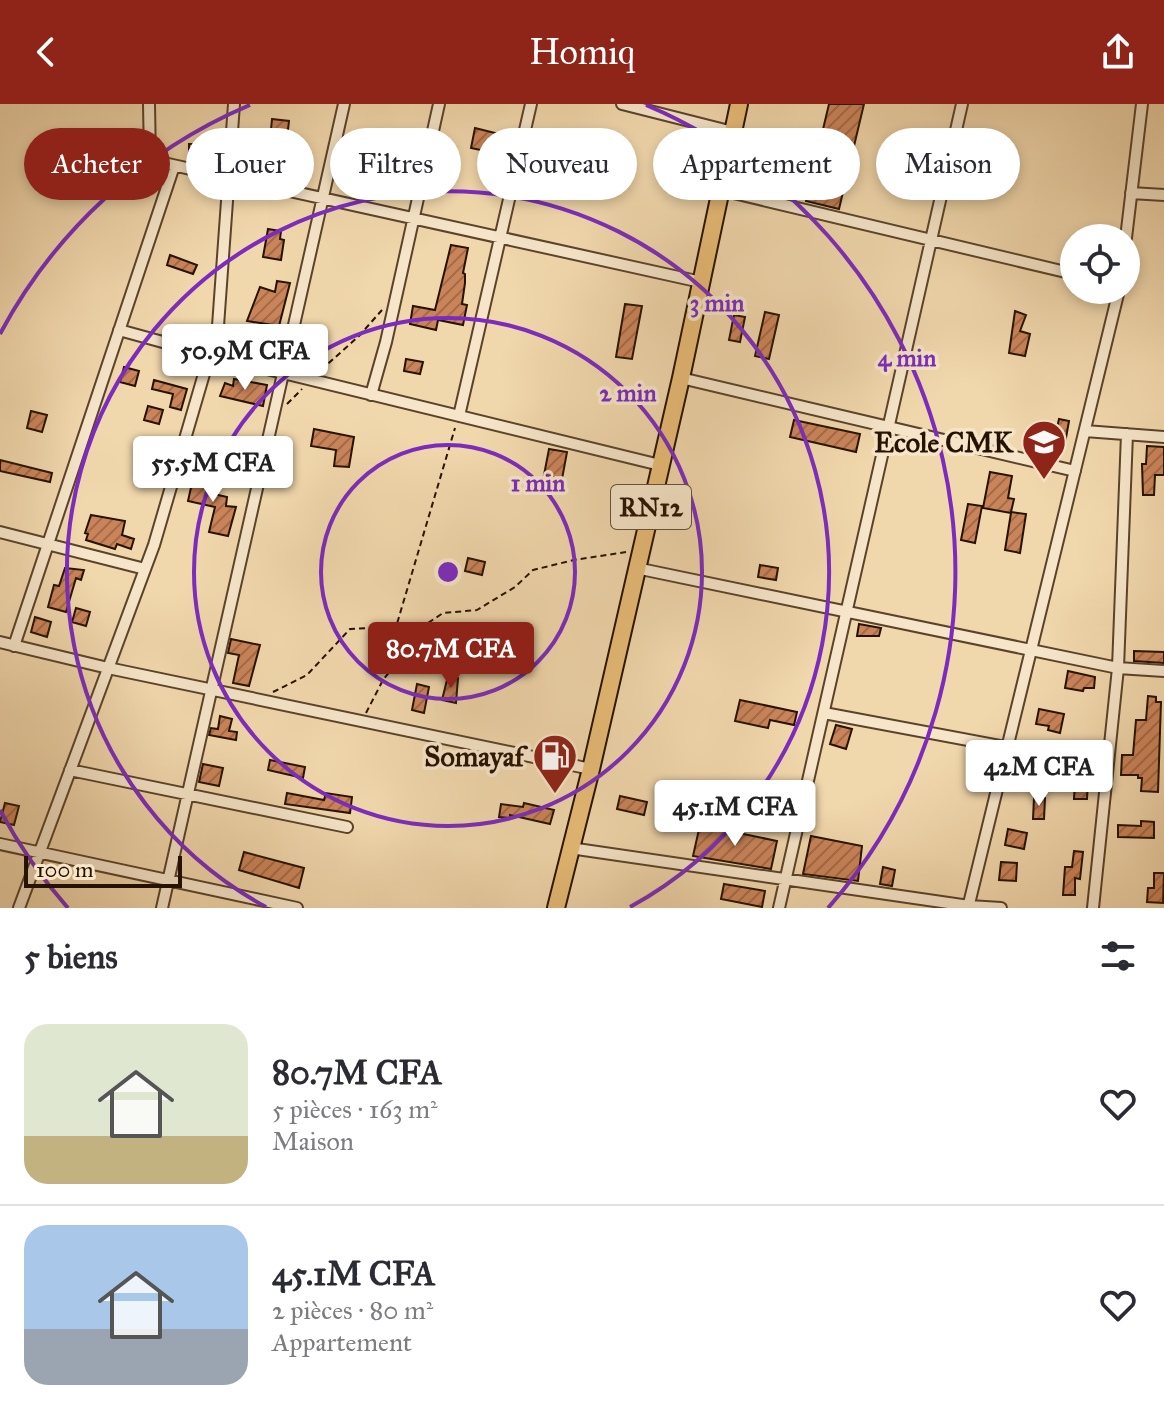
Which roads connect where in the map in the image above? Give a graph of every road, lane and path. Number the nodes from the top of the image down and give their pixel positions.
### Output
1 (149, 104) edge
2 (234, 104) edge
3 (344, 104) edge
4 (439, 104) edge
5 (531, 104) edge
6 (622, 104) edge
7 (739, 104) edge
8 (962, 104) edge
9 (1142, 104) edge
10 (233, 128) edge
11 (717, 128) edge
12 (734, 128) edge
13 (174, 166) junction
14 (186, 169) edge
15 (1131, 193) junction
16 (1164, 195) edge
17 (314, 196) edge
18 (322, 198) junction
19 (229, 200) edge
20 (719, 200) edge
21 (763, 200) edge
22 (414, 219) junction
23 (1128, 224) edge
24 (500, 238) junction
25 (931, 240) junction
26 (1060, 271) edge
27 (701, 282) junction
28 (397, 292) junction
29 (1116, 304) edge
30 (119, 330) junction
31 (210, 355) junction
32 (282, 373) junction
33 (681, 378) junction
34 (311, 380) junction
35 (371, 395) junction
36 (459, 416) junction
37 (272, 419) junction
38 (888, 428) junction
39 (1085, 431) junction
40 (1127, 434) junction
41 (1164, 437) edge
42 (660, 465) junction
43 (1075, 471) junction
44 (0, 532) edge
45 (47, 544) junction
46 (641, 548) junction
47 (636, 568) junction
48 (145, 569) junction
49 (846, 612) junction
50 (396, 627) junction
51 (0, 642) edge
52 (14, 646) junction
53 (1032, 650) junction
54 (407, 651) junction
55 (108, 668) junction
56 (1118, 668) junction
57 (1164, 671) edge
58 (210, 689) junction
59 (256, 699) junction
60 (824, 713) junction
61 (361, 721) junction
62 (1008, 748) junction
63 (1107, 766) junction
64 (591, 769) junction
65 (70, 770) junction
66 (187, 794) junction
67 (347, 827) dead end
68 (0, 844) edge
69 (570, 848) junction
70 (39, 853) junction
71 (786, 879) junction
72 (167, 881) junction
73 (969, 907) edge
74 (19, 908) edge
75 (162, 908) edge
76 (297, 908) edge
77 (556, 908) edge
78 (779, 908) edge
79 (1001, 908) edge
80 (1093, 908) edge

1 - 13 street
2 - 10 street
3 - 18 street
4 - 22 street
5 - 24 street
6 - 11 street
7 - 12 main road, RN12
8 - 25 street
9 - 15 street
13 - 14 street
13 - 30 street
15 - 16 street
15 - 23 street
17 - 18 street
18 - 22 street
18 - 32 street
19 - 31 street
20 - 27 main road, RN12
21 - 25 street
22 - 24 street
22 - 28 street
24 - 27 street
24 - 36 street
25 - 26 street
25 - 38 street
27 - 33 main road, RN12
28 - 34 path
28 - 35 street
29 - 39 street
30 - 31 street
30 - 45 street
31 - 32 street
31 - 48 street
32 - 34 street
32 - 37 street
33 - 38 street
33 - 42 main road, RN12
34 - 35 street
34 - 37 path
35 - 36 street
36 - 42 street
36 - 50 path
37 - 58 street
38 - 43 street
38 - 49 street
39 - 40 street
39 - 43 street
40 - 41 street
40 - 56 street
42 - 46 main road, RN12
43 - 53 street
44 - 45 street
45 - 48 street
45 - 52 street
46 - 47 main road, RN12
46 - 54 path
47 - 49 street
47 - 64 main road, RN12
48 - 55 street
49 - 53 street
49 - 60 street
50 - 54 path
50 - 59 path
51 - 52 street
52 - 55 street
53 - 56 street
53 - 62 street
54 - 61 path
55 - 58 street
55 - 65 street
56 - 57 street
56 - 63 street
58 - 59 street
58 - 66 street
59 - 61 street
60 - 62 street
60 - 71 street
61 - 64 street
62 - 63 street
62 - 73 street
63 - 80 street
64 - 69 main road, RN12
65 - 66 street
65 - 70 street
66 - 67 street
66 - 72 street
68 - 70 street
69 - 71 street
69 - 77 main road, RN12
70 - 72 street
70 - 74 street
71 - 73 street
71 - 78 street
72 - 75 street
72 - 76 street
73 - 79 street

